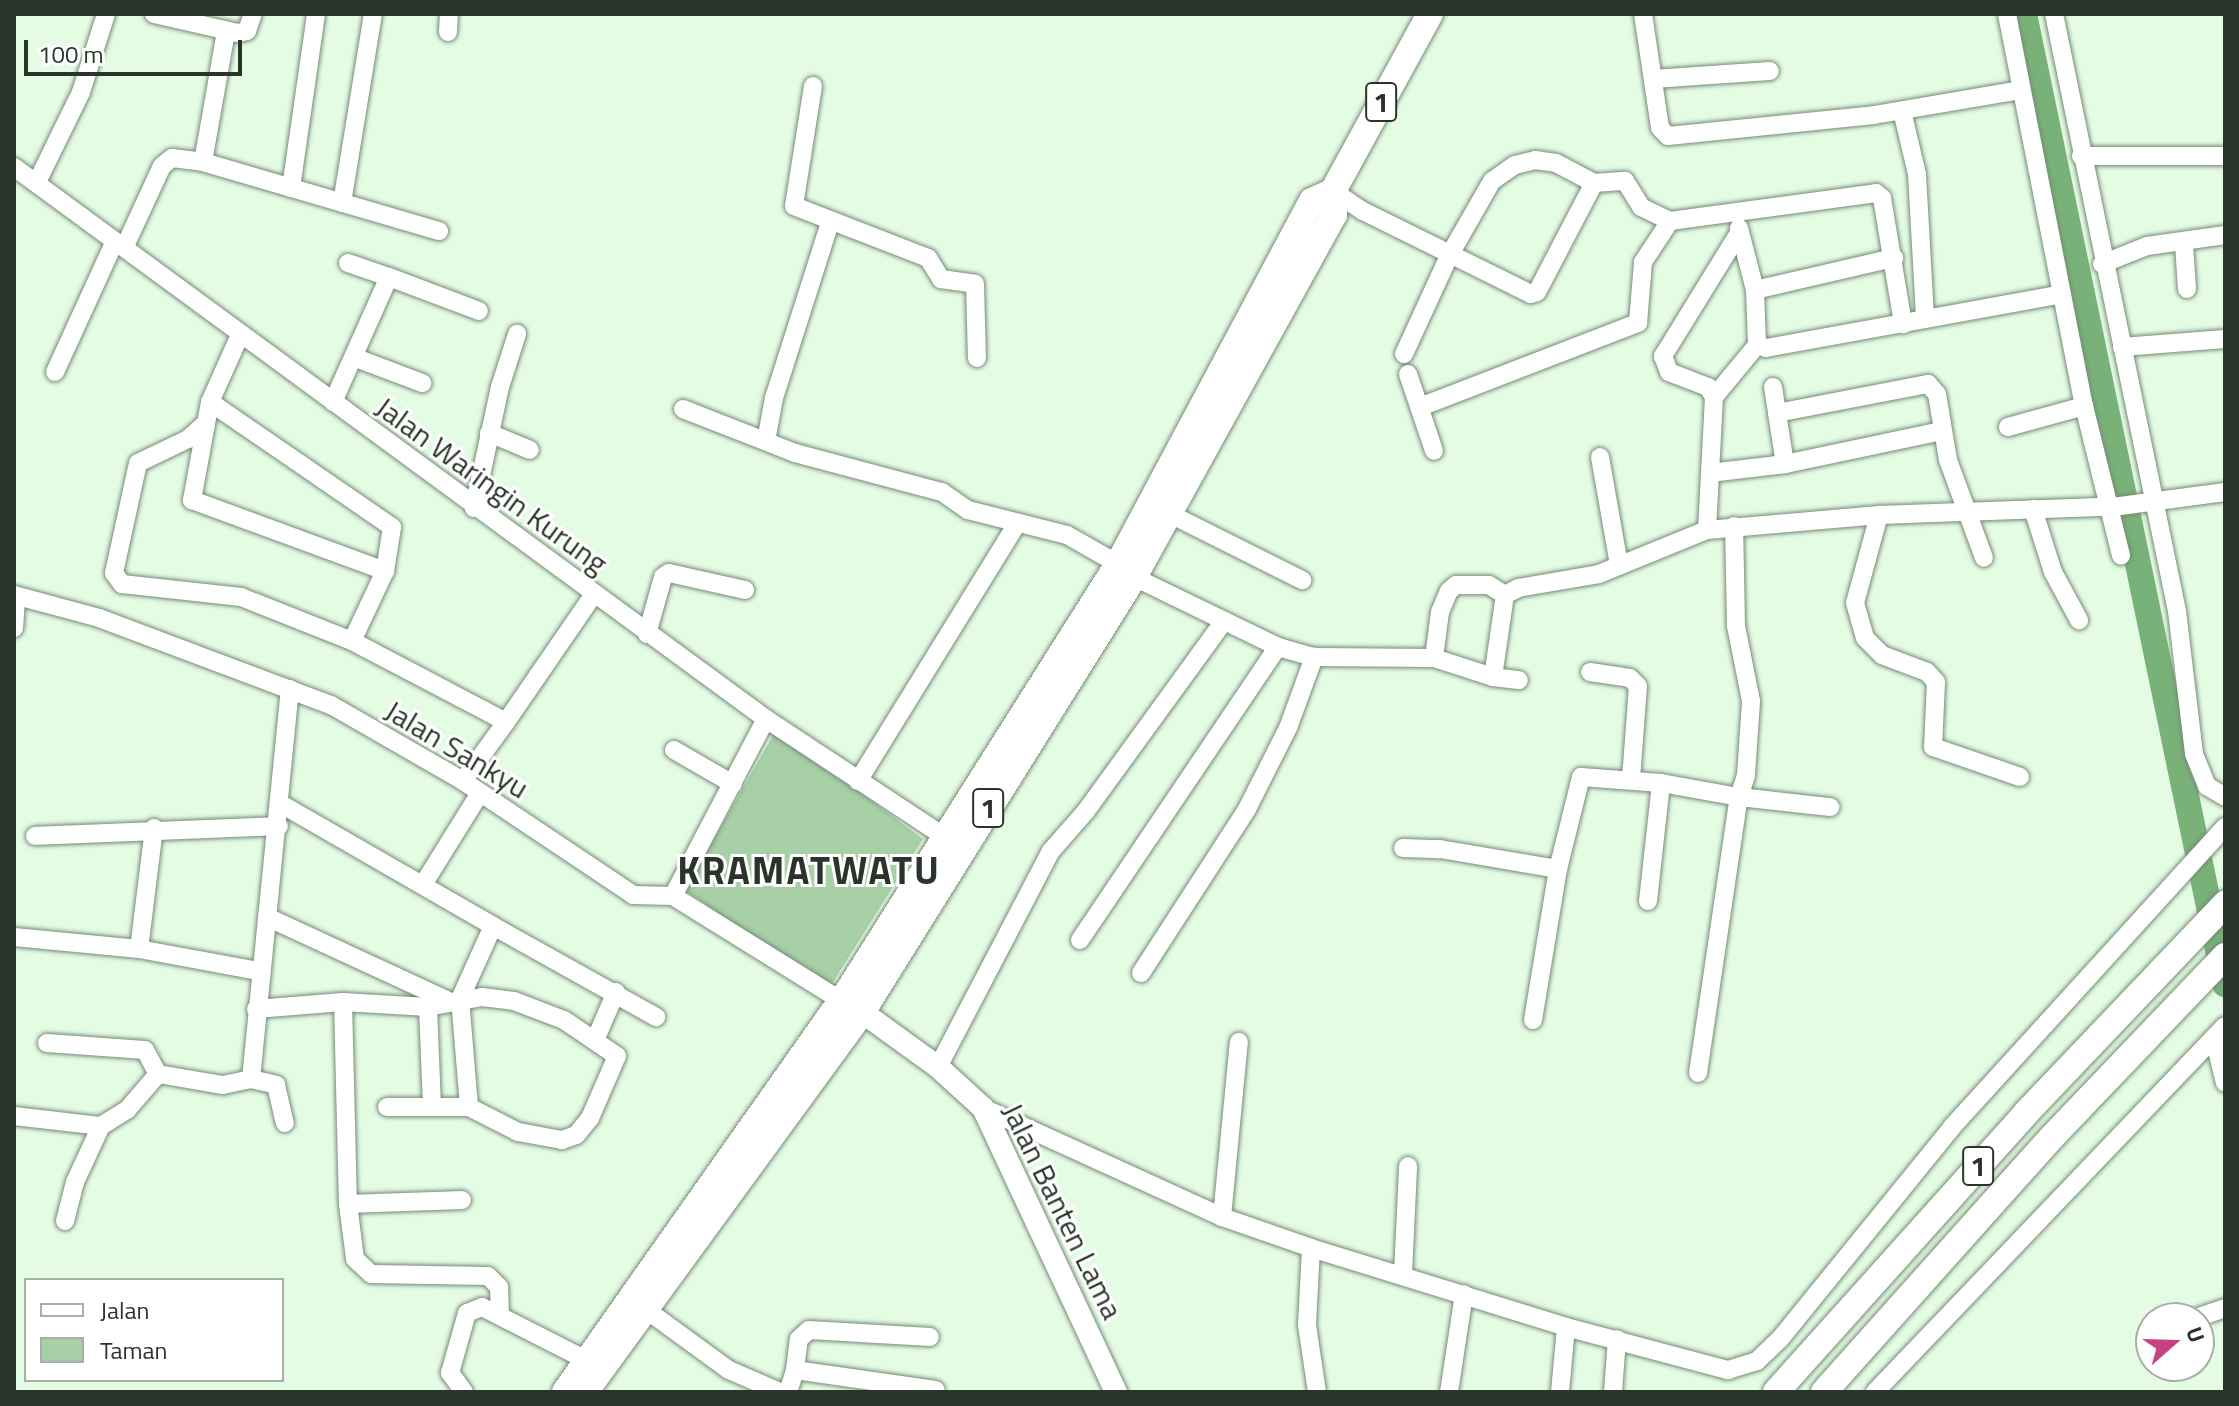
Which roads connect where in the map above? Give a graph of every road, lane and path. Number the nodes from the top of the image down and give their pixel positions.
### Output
1 (106, 14) edge
2 (144, 14) edge
3 (154, 14) edge
4 (253, 14) edge
5 (316, 14) edge
6 (373, 14) edge
7 (1430, 14) edge
8 (1643, 14) edge
9 (2007, 14) edge
10 (2054, 14) edge
11 (226, 31) junction
12 (1770, 71) dead end
13 (1653, 79) junction
14 (813, 86) dead end
15 (2020, 90) junction
16 (1902, 111) junction
17 (2081, 156) junction
18 (2225, 156) edge
19 (203, 162) junction
20 (14, 167) edge
21 (37, 182) junction
22 (1594, 183) junction
23 (291, 188) junction
24 (1333, 191) junction
25 (342, 203) junction
26 (1737, 213) junction
27 (1670, 221) junction
28 (830, 223) junction
29 (439, 231) dead end
30 (1739, 233) junction
31 (2225, 235) edge
32 (120, 243) junction
33 (2184, 244) junction
34 (1449, 256) junction
35 (1894, 258) junction
36 (348, 263) dead end
37 (2102, 264) junction
38 (389, 277) junction
39 (2187, 289) dead end
40 (1755, 290) junction
41 (2062, 294) junction
42 (479, 311) dead end
43 (1925, 319) junction
44 (1903, 324) junction
45 (517, 334) dead end
46 (240, 335) junction
47 (2225, 339) edge
48 (1757, 345) junction
49 (2122, 347) junction
50 (1404, 354) dead end
51 (356, 358) junction
52 (977, 358) dead end
53 (55, 372) dead end
54 (1408, 374) dead end
55 (422, 383) dead end
56 (1773, 387) dead end
57 (1714, 397) junction
58 (210, 402) junction
59 (333, 402) junction
60 (2084, 406) junction
61 (1420, 407) junction
62 (683, 409) dead end
63 (1777, 413) junction
64 (206, 423) junction
65 (2008, 427) dead end
66 (1941, 431) junction
67 (489, 433) junction
68 (766, 441) junction
69 (530, 450) dead end
70 (1434, 451) dead end
71 (1600, 457) dead end
72 (1785, 464) junction
73 (1710, 473) junction
74 (2225, 492) edge
75 (2147, 501) junction
76 (2113, 506) junction
77 (474, 508) junction
78 (2033, 509) junction
79 (1971, 513) junction
80 (1170, 514) junction
81 (1879, 515) junction
82 (1017, 524) junction
83 (1734, 526) junction
84 (1707, 530) junction
85 (2121, 555) dead end
86 (1984, 558) dead end
87 (1619, 565) junction
88 (385, 571) junction
89 (1126, 571) junction
90 (1302, 580) dead end
91 (745, 590) dead end
92 (594, 594) junction
93 (1505, 595) junction
94 (15, 596) edge
95 (2079, 620) dead end
96 (1224, 621) junction
97 (14, 628) edge
98 (647, 634) junction
99 (352, 641) junction
100 (1278, 647) junction
101 (1314, 657) junction
102 (1434, 658) junction
103 (1590, 672) dead end
104 (1493, 677) junction
105 (1519, 680) dead end
106 (290, 689) junction
107 (766, 719) junction
108 (506, 722) junction
109 (674, 750) dead end
110 (2020, 777) dead end
111 (1631, 779) junction
112 (463, 781) junction
113 (858, 781) junction
114 (1661, 783) junction
115 (733, 784) junction
116 (480, 793) junction
117 (1739, 797) junction
118 (2225, 797) edge
119 (281, 804) junction
120 (1830, 807) dead end
121 (279, 826) junction
122 (154, 828) junction
123 (2222, 832) edge
124 (35, 836) dead end
125 (945, 837) junction
126 (1403, 848) dead end
127 (1558, 869) junction
128 (424, 883) junction
129 (673, 896) junction
130 (1648, 901) dead end
131 (2225, 904) edge
132 (267, 917) junction
133 (493, 926) junction
134 (14, 937) edge
135 (1080, 940) dead end
136 (139, 949) junction
137 (2225, 956) edge
138 (259, 971) junction
139 (1141, 973) dead end
140 (616, 992) junction
141 (455, 1001) junction
142 (343, 1002) junction
143 (428, 1007) junction
144 (852, 1007) junction
145 (256, 1009) junction
146 (656, 1017) dead end
147 (1533, 1020) dead end
148 (2221, 1030) edge
149 (596, 1038) junction
150 (1239, 1042) dead end
151 (47, 1043) dead end
152 (938, 1067) junction
153 (1698, 1073) dead end
154 (158, 1074) junction
155 (251, 1079) junction
156 (2225, 1083) edge
157 (432, 1106) junction
158 (387, 1107) dead end
159 (469, 1107) junction
160 (983, 1108) junction
161 (14, 1116) edge
162 (285, 1123) dead end
163 (101, 1126) junction
164 (1408, 1166) dead end
165 (462, 1200) dead end
166 (348, 1204) junction
167 (1222, 1217) junction
168 (65, 1221) dead end
169 (1311, 1248) junction
170 (1403, 1274) junction
171 (1464, 1294) junction
172 (648, 1311) junction
173 (500, 1314) junction
174 (1566, 1327) junction
175 (930, 1337) dead end
176 (1617, 1339) junction
177 (588, 1361) junction
178 (795, 1370) junction
179 (936, 1390) dead end
180 (777, 1391) edge
181 (464, 1392) edge
182 (565, 1392) edge
183 (585, 1392) edge
184 (1116, 1392) edge
185 (1317, 1392) edge
186 (1449, 1392) edge
187 (1560, 1392) edge
188 (1613, 1392) edge
189 (1776, 1392) edge
190 (1824, 1392) edge
191 (1875, 1392) edge

1 - 21 street
2 - 3 street
3 - 11 street
4 - 11 street
5 - 23 street
6 - 25 street
7 - 24 highway, 1
8 - 13 street
9 - 15 street
10 - 17 street
11 - 19 street
12 - 13 street
13 - 16 street
14 - 28 street
15 - 16 street
15 - 41 street
16 - 43 street
17 - 18 street
17 - 37 street
19 - 23 street
19 - 32 street
20 - 21 street, Jalan Waringin Kurung
21 - 32 street, Jalan Waringin Kurung
22 - 27 street
22 - 34 street
22 - 34 street
23 - 25 street
24 - 34 street
24 - 80 highway, 1
24 - 89 highway, 1
25 - 29 street
26 - 27 street
26 - 30 street
26 - 35 street
27 - 61 street
28 - 52 street
28 - 68 street
30 - 40 street
30 - 57 street
31 - 33 street
32 - 46 street, Jalan Waringin Kurung
32 - 53 street
33 - 37 street
33 - 39 street
34 - 50 street
35 - 40 street
35 - 44 street
36 - 38 street
37 - 49 street
38 - 42 street
38 - 51 street
40 - 48 street
41 - 43 street
41 - 60 street
43 - 44 street
44 - 48 street
45 - 67 street
46 - 58 street
46 - 59 street, Jalan Waringin Kurung
47 - 49 street
48 - 57 street
49 - 75 street
51 - 55 street
51 - 59 street
54 - 61 street
56 - 63 street
57 - 73 street
58 - 64 street
58 - 88 street
59 - 77 street, Jalan Waringin Kurung
60 - 65 street
60 - 76 street
61 - 70 street
62 - 68 street
63 - 66 street
63 - 72 street
64 - 88 street
64 - 99 street
66 - 72 street
66 - 79 street
67 - 69 street
67 - 77 street
68 - 82 street
71 - 87 street
72 - 73 street
73 - 84 street
74 - 75 street
75 - 76 street
75 - 118 street
76 - 78 street
76 - 85 street
77 - 92 street, Jalan Waringin Kurung
78 - 79 street
78 - 95 street
79 - 81 street
79 - 86 street
80 - 89 highway, 1
80 - 90 street
81 - 83 street
81 - 110 street
82 - 89 street
82 - 113 street
83 - 84 street
83 - 117 street
84 - 87 street
87 - 93 street
88 - 99 street
89 - 96 street
89 - 125 highway, 1
89 - 144 highway, 1
91 - 98 street
92 - 98 street, Jalan Waringin Kurung
92 - 108 street
93 - 102 street
93 - 104 street
94 - 97 street
94 - 106 street, Jalan Sankyu
96 - 100 street
96 - 152 street
98 - 107 street, Jalan Waringin Kurung
99 - 108 street
100 - 101 street
100 - 135 street
101 - 102 street
101 - 139 street
102 - 104 street
103 - 111 street
104 - 105 street
106 - 112 street, Jalan Sankyu
106 - 119 street
107 - 113 street, Jalan Waringin Kurung
107 - 115 street
108 - 112 street
109 - 115 street
111 - 114 street
111 - 127 street
112 - 116 street, Jalan Sankyu
113 - 125 street, Jalan Waringin Kurung
114 - 117 street
114 - 130 street
115 - 129 street
116 - 128 street
116 - 129 street, Jalan Sankyu
117 - 120 street
117 - 153 street
119 - 121 street
119 - 128 street
121 - 122 street
121 - 132 street
122 - 124 street
122 - 136 street
123 - 176 street
125 - 144 highway, 1
126 - 127 street
127 - 147 street
128 - 133 street
129 - 144 street
131 - 189 highway, 1
132 - 138 street
132 - 141 street
133 - 140 street
133 - 141 street
134 - 136 street
136 - 138 street
137 - 190 highway, 1
138 - 145 street
140 - 146 street
140 - 149 street
141 - 143 street
141 - 149 street
141 - 159 street
142 - 143 street
142 - 145 street
142 - 166 street
143 - 157 street
144 - 152 main road, Jalan Banten Lama
144 - 172 highway, 1
144 - 177 highway, 1
145 - 155 street
148 - 156 street
148 - 191 street
149 - 159 street
150 - 167 street
151 - 154 street
152 - 160 main road, Jalan Banten Lama
154 - 155 street
154 - 163 street
155 - 162 street
157 - 158 street
157 - 159 street
160 - 167 street
160 - 184 main road, Jalan Banten Lama
161 - 163 street
163 - 168 street
164 - 170 street
165 - 166 street
166 - 173 street
167 - 169 street
169 - 170 street
169 - 185 street
170 - 171 street
171 - 174 street
171 - 186 street
172 - 180 street
172 - 183 highway, 1
173 - 177 street
173 - 181 street
174 - 176 street
174 - 187 street
175 - 178 street
176 - 188 street
177 - 182 highway, 1
178 - 179 street
178 - 180 street

